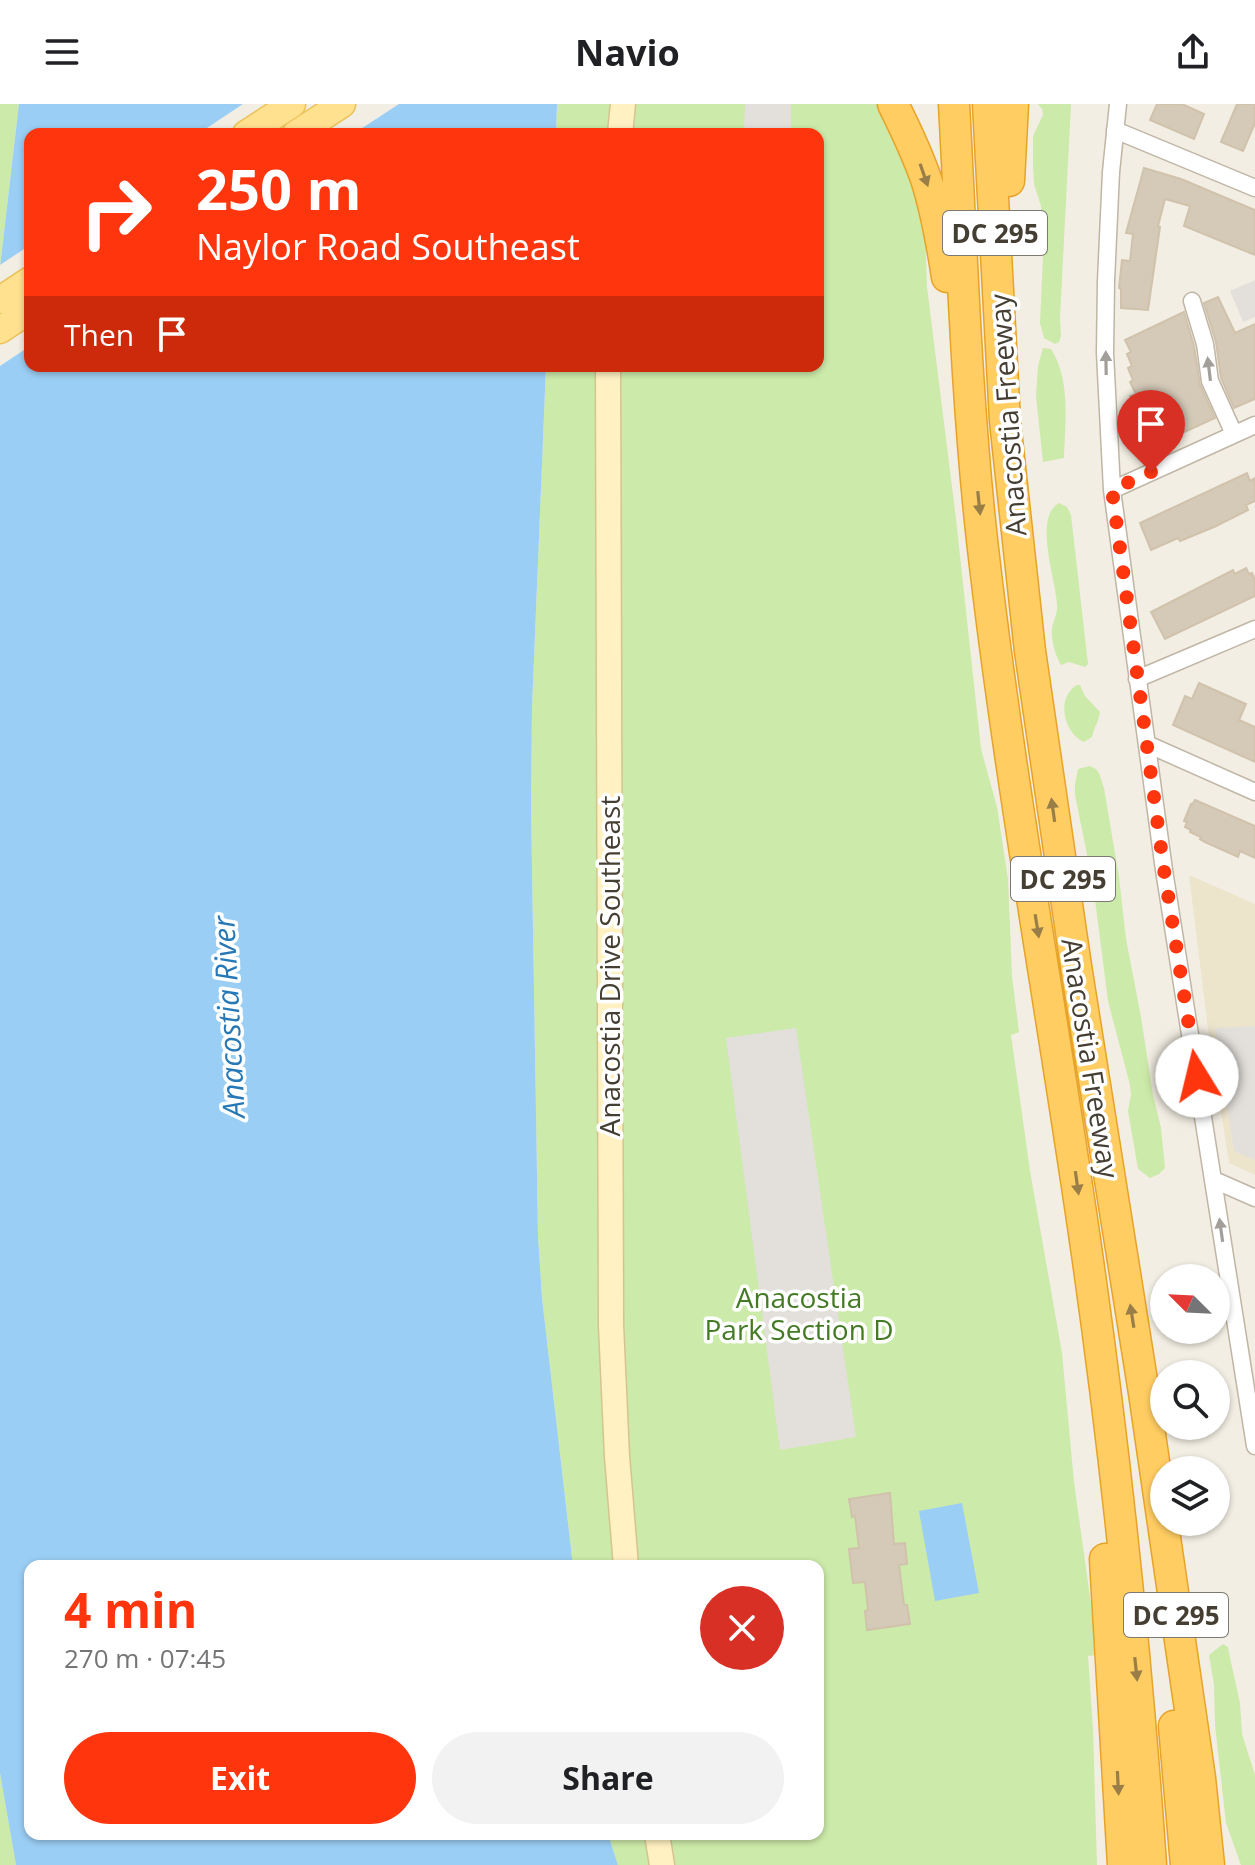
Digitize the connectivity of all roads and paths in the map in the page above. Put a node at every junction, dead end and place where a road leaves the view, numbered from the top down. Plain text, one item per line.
1 (292, 104) edge
2 (342, 104) edge
3 (623, 104) edge
4 (893, 104) edge
5 (954, 104) edge
6 (988, 104) edge
7 (1013, 104) edge
8 (1118, 104) edge
9 (255, 128) edge
10 (305, 128) edge
11 (621, 128) edge
12 (1115, 130) junction
13 (1255, 188) edge
14 (15, 295) edge
15 (1192, 301) dead end
16 (0, 330) edge
17 (1001, 363) junction
18 (608, 372) edge
19 (972, 425) junction
20 (1255, 425) edge
21 (1234, 434) junction
22 (1112, 490) junction
23 (1255, 629) edge
24 (1137, 679) junction
25 (1147, 744) junction
26 (1255, 792) edge
27 (1214, 1180) junction
28 (1255, 1198) edge
29 (1088, 1258) junction
30 (1144, 1393) junction
31 (1255, 1446) edge
32 (626, 1560) edge
33 (658, 1840) edge
34 (662, 1865) edge
35 (1123, 1865) edge
36 (1151, 1865) edge
37 (1186, 1865) edge
38 (1209, 1865) edge

1 - 9 main road
2 - 10 main road
3 - 11 street
4 -> 19 highway
5 - 19 highway, Anacostia Freeway / DC 295
6 - 17 highway, Anacostia Freeway / DC 295
7 - 17 highway
8 - 12 street
12 - 13 street
22 -> 12 street
14 - 16 main road
21 -> 15 street
30 -> 17 highway, Anacostia Freeway / DC 295
18 - 32 street, Anacostia Drive Southeast
19 -> 29 highway, Anacostia Freeway / DC 295
20 - 21 street
21 - 22 street
22 - 24 street
23 - 24 street
24 - 25 street
25 - 26 street
25 - 27 street
27 - 28 street
31 -> 27 street
29 -> 35 highway
29 -> 36 highway, Anacostia Freeway / DC 295
30 - 37 highway
30 - 38 highway, Anacostia Freeway / DC 295
33 - 34 street

